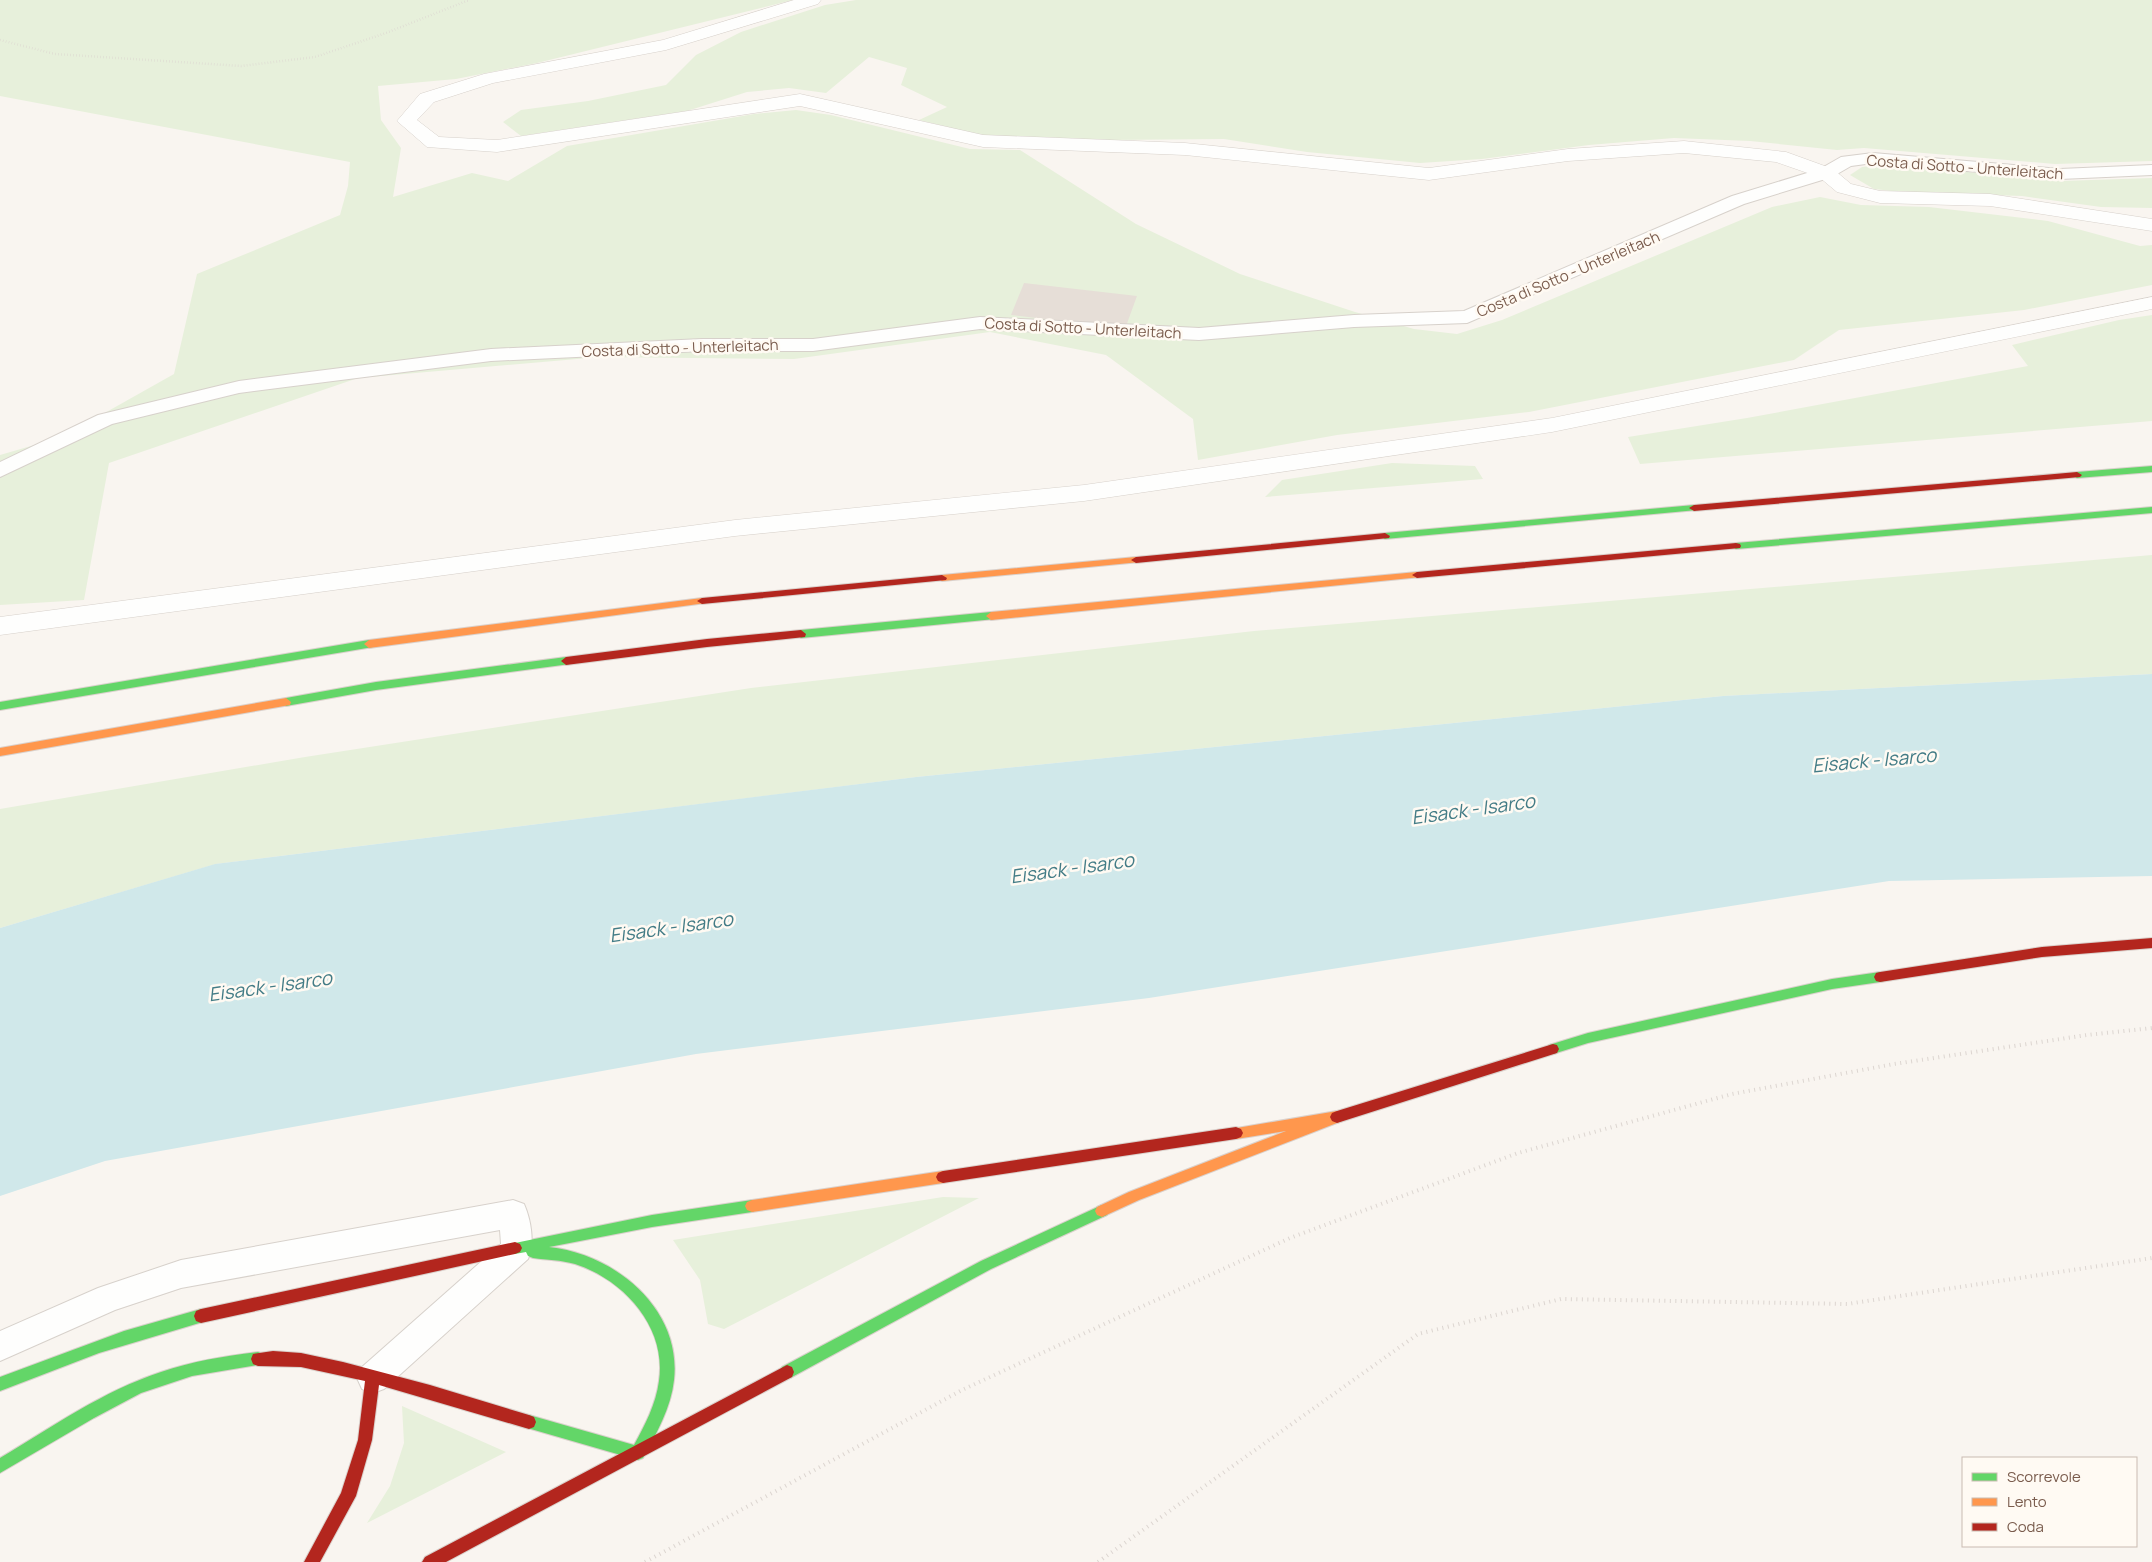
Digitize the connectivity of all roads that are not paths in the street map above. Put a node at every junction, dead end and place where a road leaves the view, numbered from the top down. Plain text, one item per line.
1 (812, 0) edge
2 (2152, 170) edge
3 (1826, 174) junction
4 (2152, 225) edge
5 (2152, 303) edge
6 (2152, 469) edge
7 (0, 470) edge
8 (2152, 510) edge
9 (0, 626) edge
10 (0, 706) edge
11 (1, 752) edge
12 (2152, 943) edge
13 (1334, 1118) junction
14 (517, 1249) junction
15 (0, 1346) edge
16 (373, 1378) junction
17 (0, 1384) edge
18 (638, 1453) junction
19 (0, 1466) edge
20 (312, 1562) edge
21 (430, 1562) edge

1 - 3 street
2 - 3 lane, Costa di Sotto - Unterleitach
3 - 4 street
3 - 7 lane, Costa di Sotto - Unterleitach
5 - 9 street
6 - 10 main road
8 - 11 main road
12 - 13 main road
13 - 14 main road
13 - 18 main road
14 - 15 lane
14 - 16 lane
14 - 17 main road
14 - 18 main road
16 - 18 main road
16 - 19 main road
16 - 20 main road
18 - 21 main road

